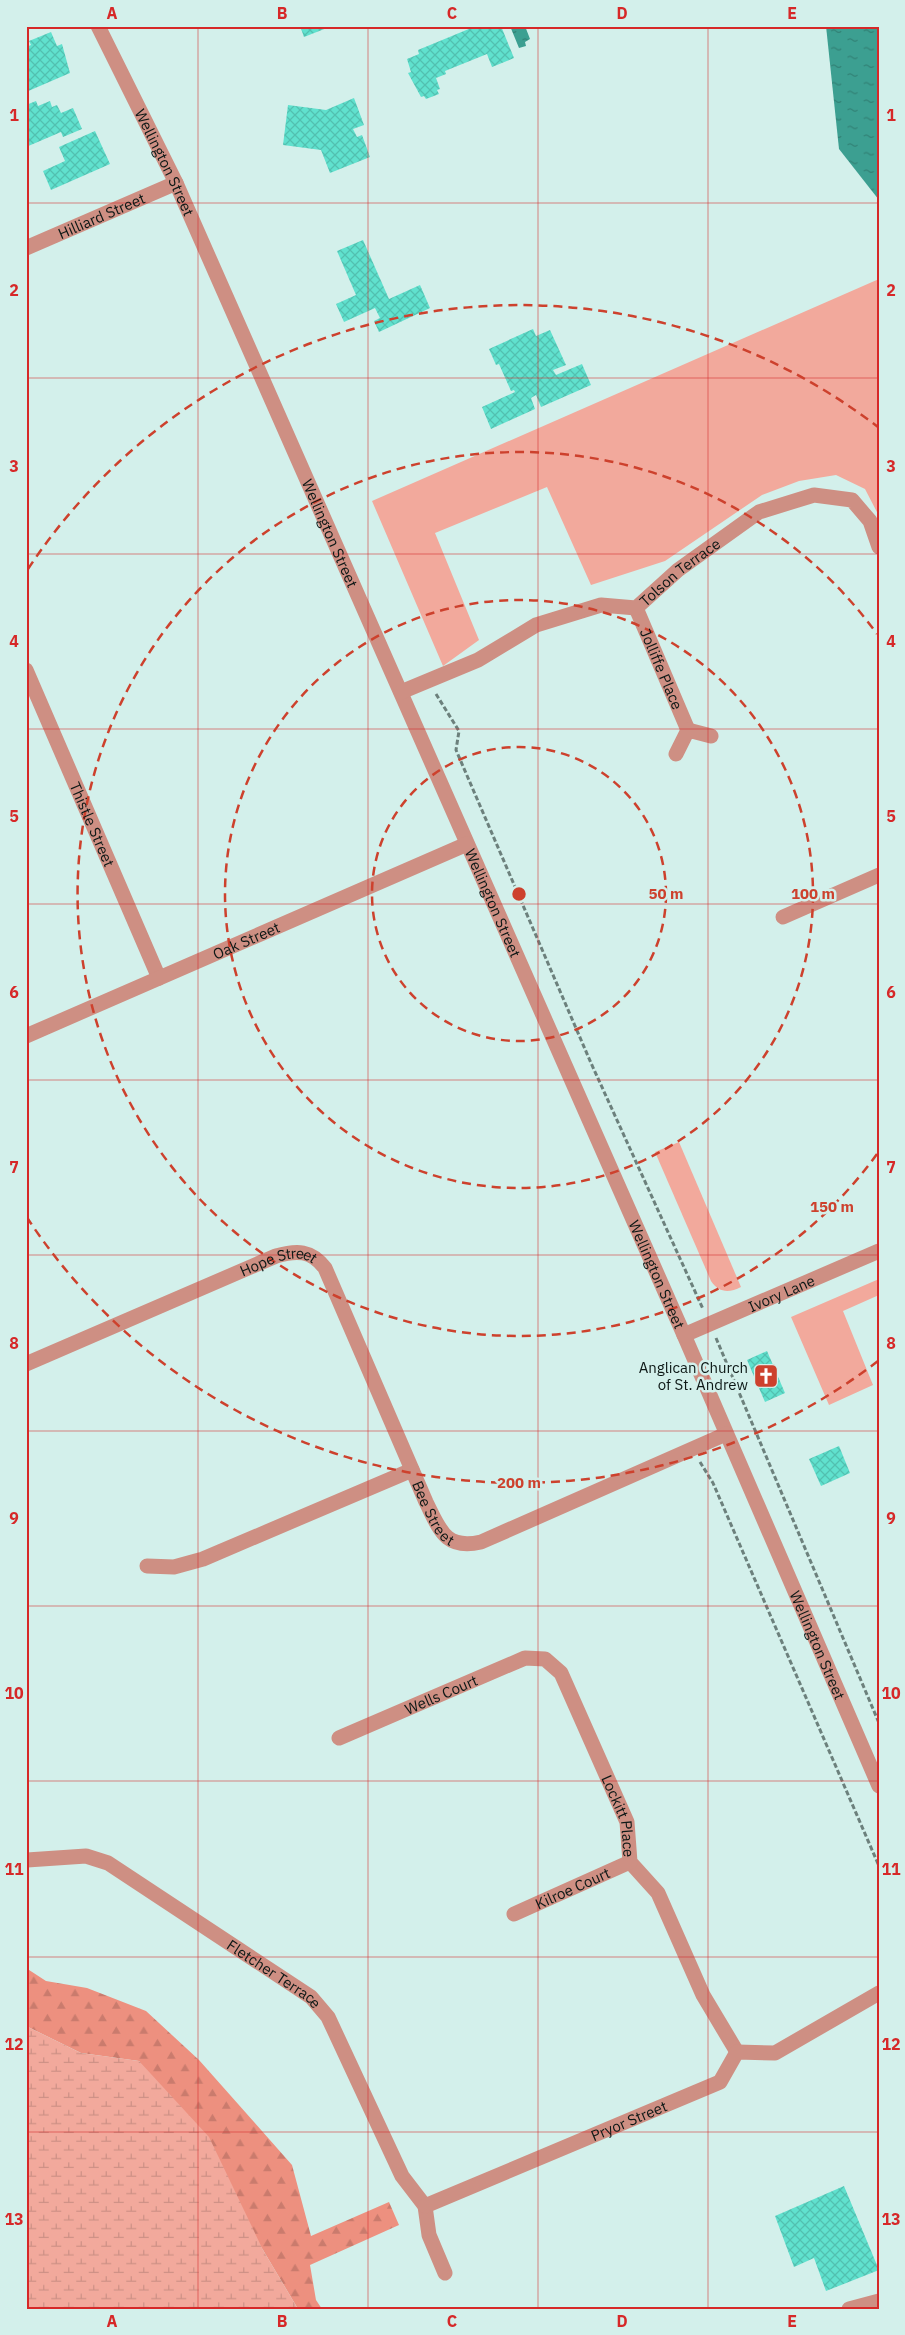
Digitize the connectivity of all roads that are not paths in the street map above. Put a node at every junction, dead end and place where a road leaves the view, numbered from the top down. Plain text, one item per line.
1 (98, 26) edge
2 (176, 183) junction
3 (26, 248) edge
4 (879, 547) edge
5 (636, 608) junction
6 (26, 670) edge
7 (401, 692) junction
8 (688, 730) junction
9 (711, 736) dead end
10 (676, 754) dead end
11 (466, 844) junction
12 (879, 875) edge
13 (783, 917) dead end
14 (159, 978) junction
15 (26, 1036) edge
16 (879, 1251) edge
17 (684, 1335) junction
18 (26, 1364) edge
19 (726, 1434) junction
20 (412, 1470) junction
21 (147, 1566) dead end
22 (545, 1659) joint
23 (339, 1738) dead end
24 (879, 1786) edge
25 (26, 1860) edge
26 (630, 1862) junction
27 (514, 1914) dead end
28 (879, 1993) edge
29 (737, 2052) junction
30 (424, 2206) junction
31 (444, 2273) dead end
32 (879, 2301) edge
33 (849, 2309) edge

1 - 2 street, Wellington Street
2 - 3 street, Hilliard Street
2 - 7 street, Wellington Street
4 - 5 street, Tolson Terrace
5 - 7 street, Tolson Terrace
5 - 8 street, Jolliffe Place
6 - 14 street, Thistle Street
7 - 11 street, Wellington Street
8 - 9 street
8 - 10 street
11 - 14 street, Oak Street
11 - 17 street, Wellington Street
12 - 13 street
14 - 15 street, Oak Street
16 - 17 street, Ivory Lane
17 - 19 street, Wellington Street
18 - 20 street, Hope Street
19 - 20 street, Bee Street
19 - 24 street, Wellington Street
20 - 21 street, Bee Street
22 - 23 street, Wells Court
22 - 26 street, Lockitt Place
25 - 30 street, Fletcher Terrace
26 - 27 street, Kilroe Court
26 - 29 street, Lockitt Place
28 - 29 street
29 - 30 street, Pryor Street
30 - 31 street
32 - 33 street

